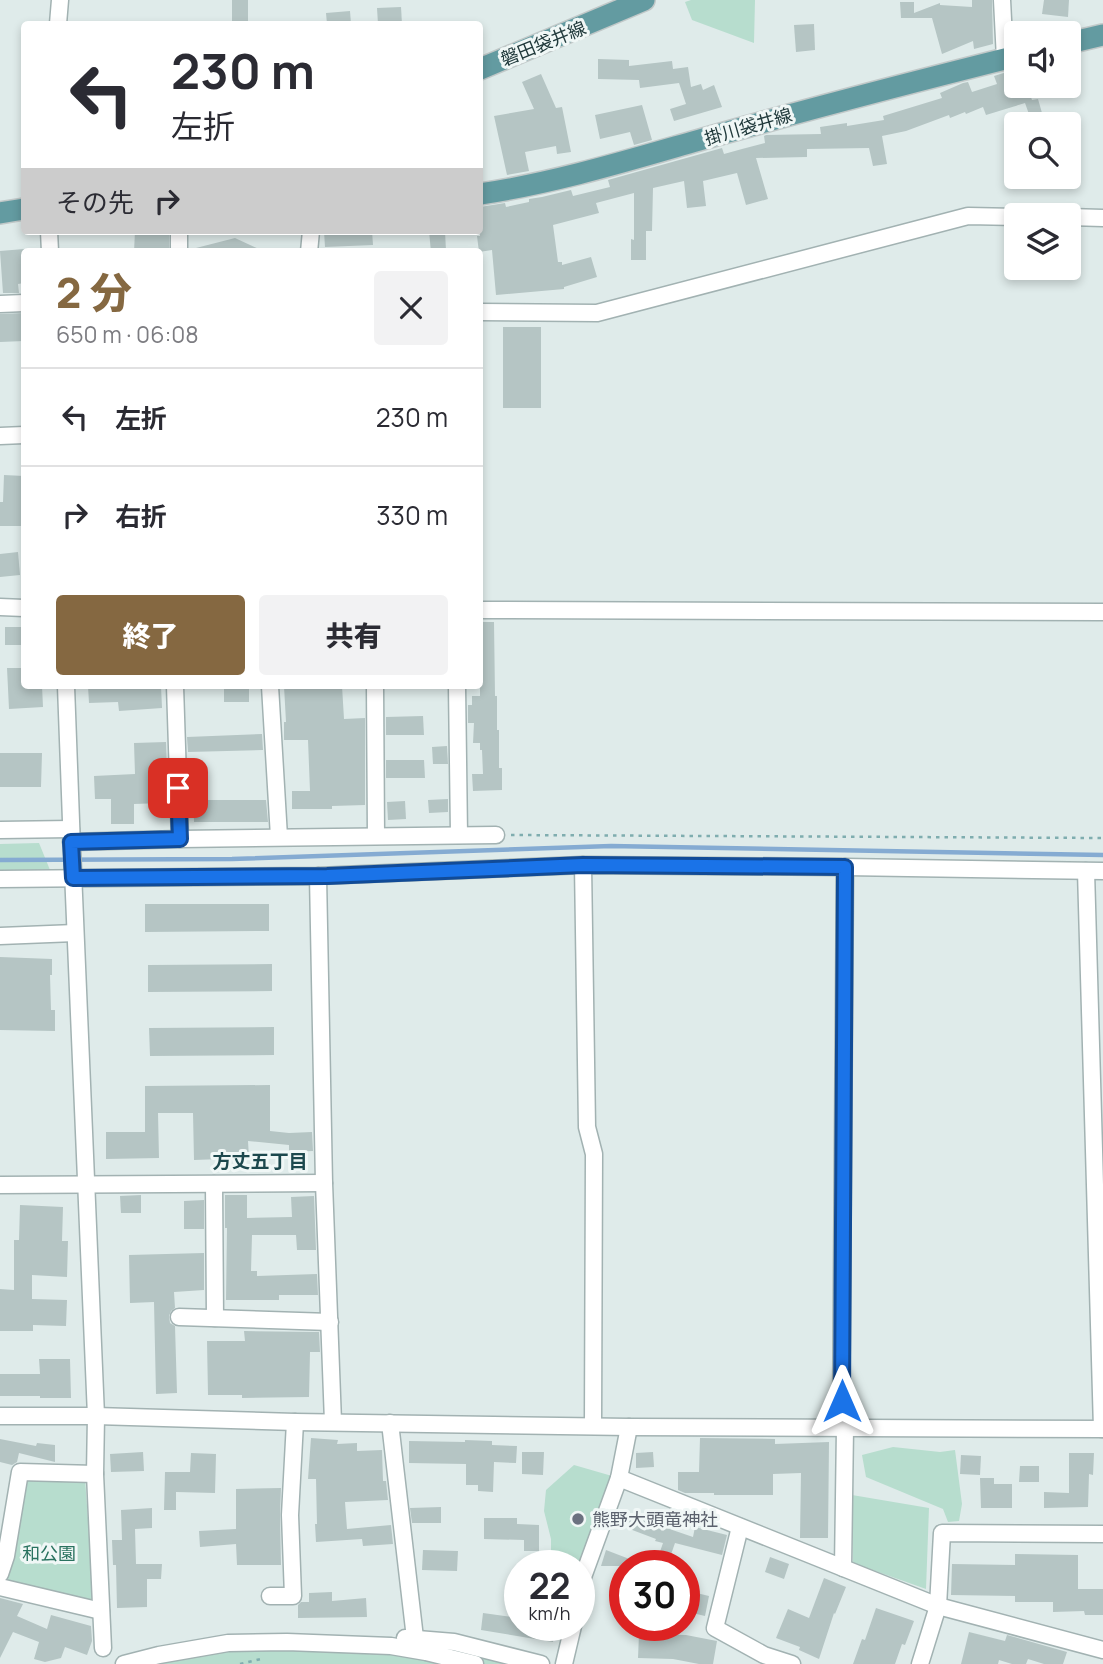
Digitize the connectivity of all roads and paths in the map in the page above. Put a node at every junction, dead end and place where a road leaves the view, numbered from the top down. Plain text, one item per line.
1 (60, 0) edge
2 (644, 0) edge
3 (1002, 0) edge
4 (58, 21) edge
5 (1005, 21) edge
6 (1103, 35) edge
7 (1081, 40) edge
8 (1004, 59) edge
9 (483, 68) edge
10 (483, 194) edge
11 (21, 210) edge
12 (0, 213) edge
13 (1004, 217) edge
14 (1081, 217) edge
15 (1103, 218) edge
16 (21, 303) edge
17 (0, 304) edge
18 (483, 312) edge
19 (21, 435) edge
20 (0, 436) edge
21 (0, 607) edge
22 (21, 608) edge
23 (483, 610) edge
24 (1103, 612) edge
25 (66, 689) edge
26 (175, 689) edge
27 (270, 689) edge
28 (374, 689) edge
29 (457, 689) edge
30 (0, 830) edge
31 (459, 835) junction
32 (496, 835) joint
33 (376, 836) junction
34 (279, 837) junction
35 (1103, 838) edge
36 (180, 839) junction
37 (71, 840) junction
38 (583, 865) junction
39 (845, 867) junction
40 (1086, 871) junction
41 (1103, 871) edge
42 (73, 875) junction
43 (318, 876) junction
44 (0, 879) edge
45 (75, 933) junction
46 (0, 936) edge
47 (324, 1183) junction
48 (214, 1184) junction
49 (0, 1185) edge
50 (86, 1185) junction
51 (179, 1318) dead end
52 (215, 1318) junction
53 (330, 1322) junction
54 (0, 1416) edge
55 (96, 1416) junction
56 (295, 1422) junction
57 (333, 1422) junction
58 (390, 1423) junction
59 (593, 1425) junction
60 (629, 1427) junction
61 (843, 1428) junction
62 (1103, 1429) edge
63 (95, 1474) junction
64 (619, 1478) junction
65 (740, 1527) junction
66 (1103, 1534) edge
67 (593, 1550) edge
68 (843, 1568) junction
69 (0, 1574) edge
70 (0, 1587) edge
71 (270, 1596) dead end
72 (938, 1606) junction
73 (101, 1611) junction
74 (415, 1638) junction
75 (569, 1641) edge
76 (344, 1644) junction
77 (103, 1648) dead end
78 (1103, 1650) edge
79 (124, 1664) edge
80 (475, 1664) edge
81 (541, 1664) edge
82 (564, 1664) edge
83 (792, 1664) edge
84 (919, 1664) edge

1 - 4 street
2 - 9 main road, 磐田袋井線
3 - 5 street
6 - 7 main road
8 - 10 main road, 掛川袋井線
11 - 12 main road
13 - 18 street
14 - 15 street
16 - 17 street
19 - 20 street
21 - 22 street
23 - 24 street
25 - 37 street
26 - 36 street
27 - 34 street
28 - 33 street
29 - 31 street
30 - 37 street
31 - 32 street
31 - 33 street
32 - 35 path
33 - 34 street
34 - 36 street
36 - 37 street
37 - 42 street
38 - 39 street
38 - 43 street
38 - 59 street
39 - 40 street
39 - 61 street
40 - 41 street
40 - 62 street
42 - 43 street
42 - 44 street
42 - 45 street
43 - 47 street
45 - 46 street
45 - 50 street
47 - 48 street
47 - 53 street
48 - 50 street
48 - 52 street
49 - 50 street
50 - 55 street
51 - 52 street
52 - 53 street
53 - 57 street
54 - 55 street
55 - 56 street
55 - 63 street
56 - 57 street
56 - 71 street
57 - 58 street
58 - 59 street
58 - 74 street
59 - 60 street
60 - 61 street
60 - 64 street
61 - 62 street
61 - 68 street
63 - 69 street
63 - 73 street
64 - 65 street
64 - 67 street
65 - 68 street
65 - 83 street
66 - 72 street
68 - 72 street
70 - 73 street
72 - 78 street
72 - 84 street
73 - 77 street
74 - 76 street
74 - 81 street
75 - 82 street
76 - 79 street
76 - 80 street

